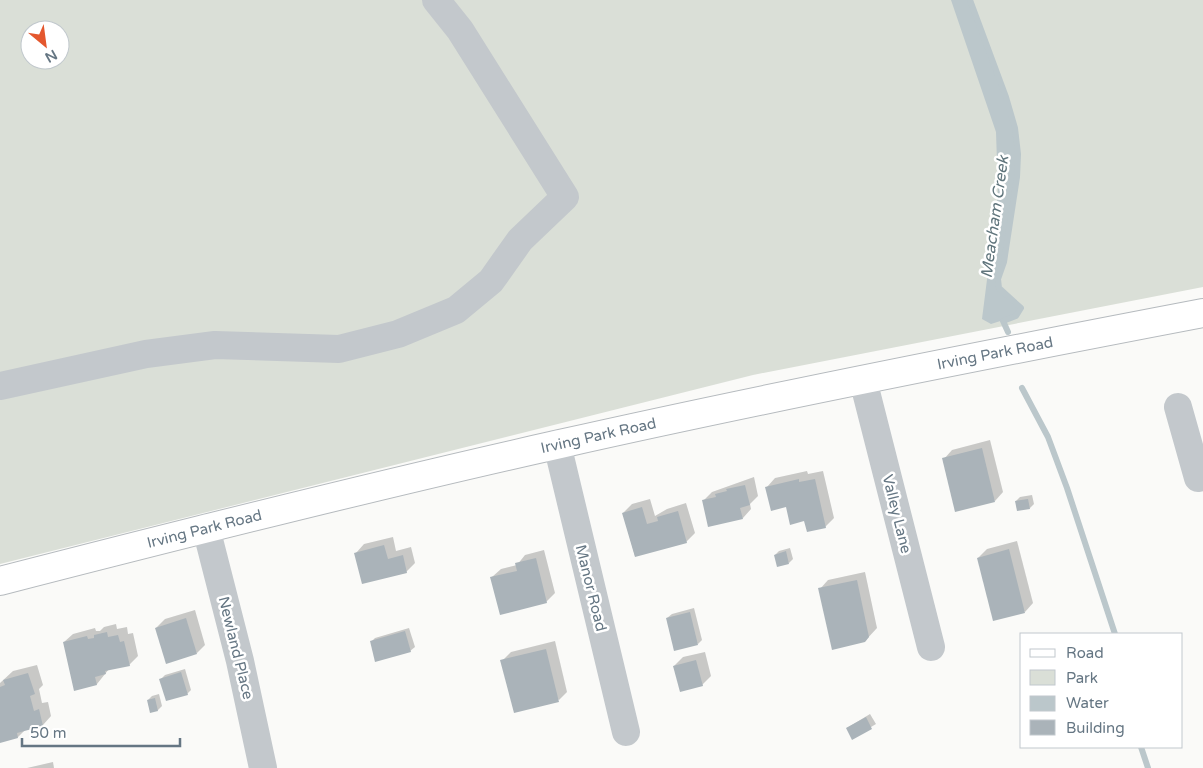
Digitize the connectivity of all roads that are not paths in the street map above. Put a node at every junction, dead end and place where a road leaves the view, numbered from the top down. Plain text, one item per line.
1 (436, 0) edge
2 (1203, 313) edge
3 (863, 380) junction
4 (0, 386) edge
5 (1178, 408) dead end
6 (557, 444) junction
7 (1203, 477) edge
8 (206, 528) junction
9 (0, 580) edge
10 (931, 647) dead end
11 (626, 732) dead end
12 (263, 768) edge

1 - 4 street
2 - 3 main road, Irving Park Road
3 - 6 main road, Irving Park Road
3 - 10 street, Valley Lane
5 - 7 street
6 - 8 main road, Irving Park Road
6 - 11 street, Manor Road
8 - 9 main road, Irving Park Road
8 - 12 street, Newland Place

